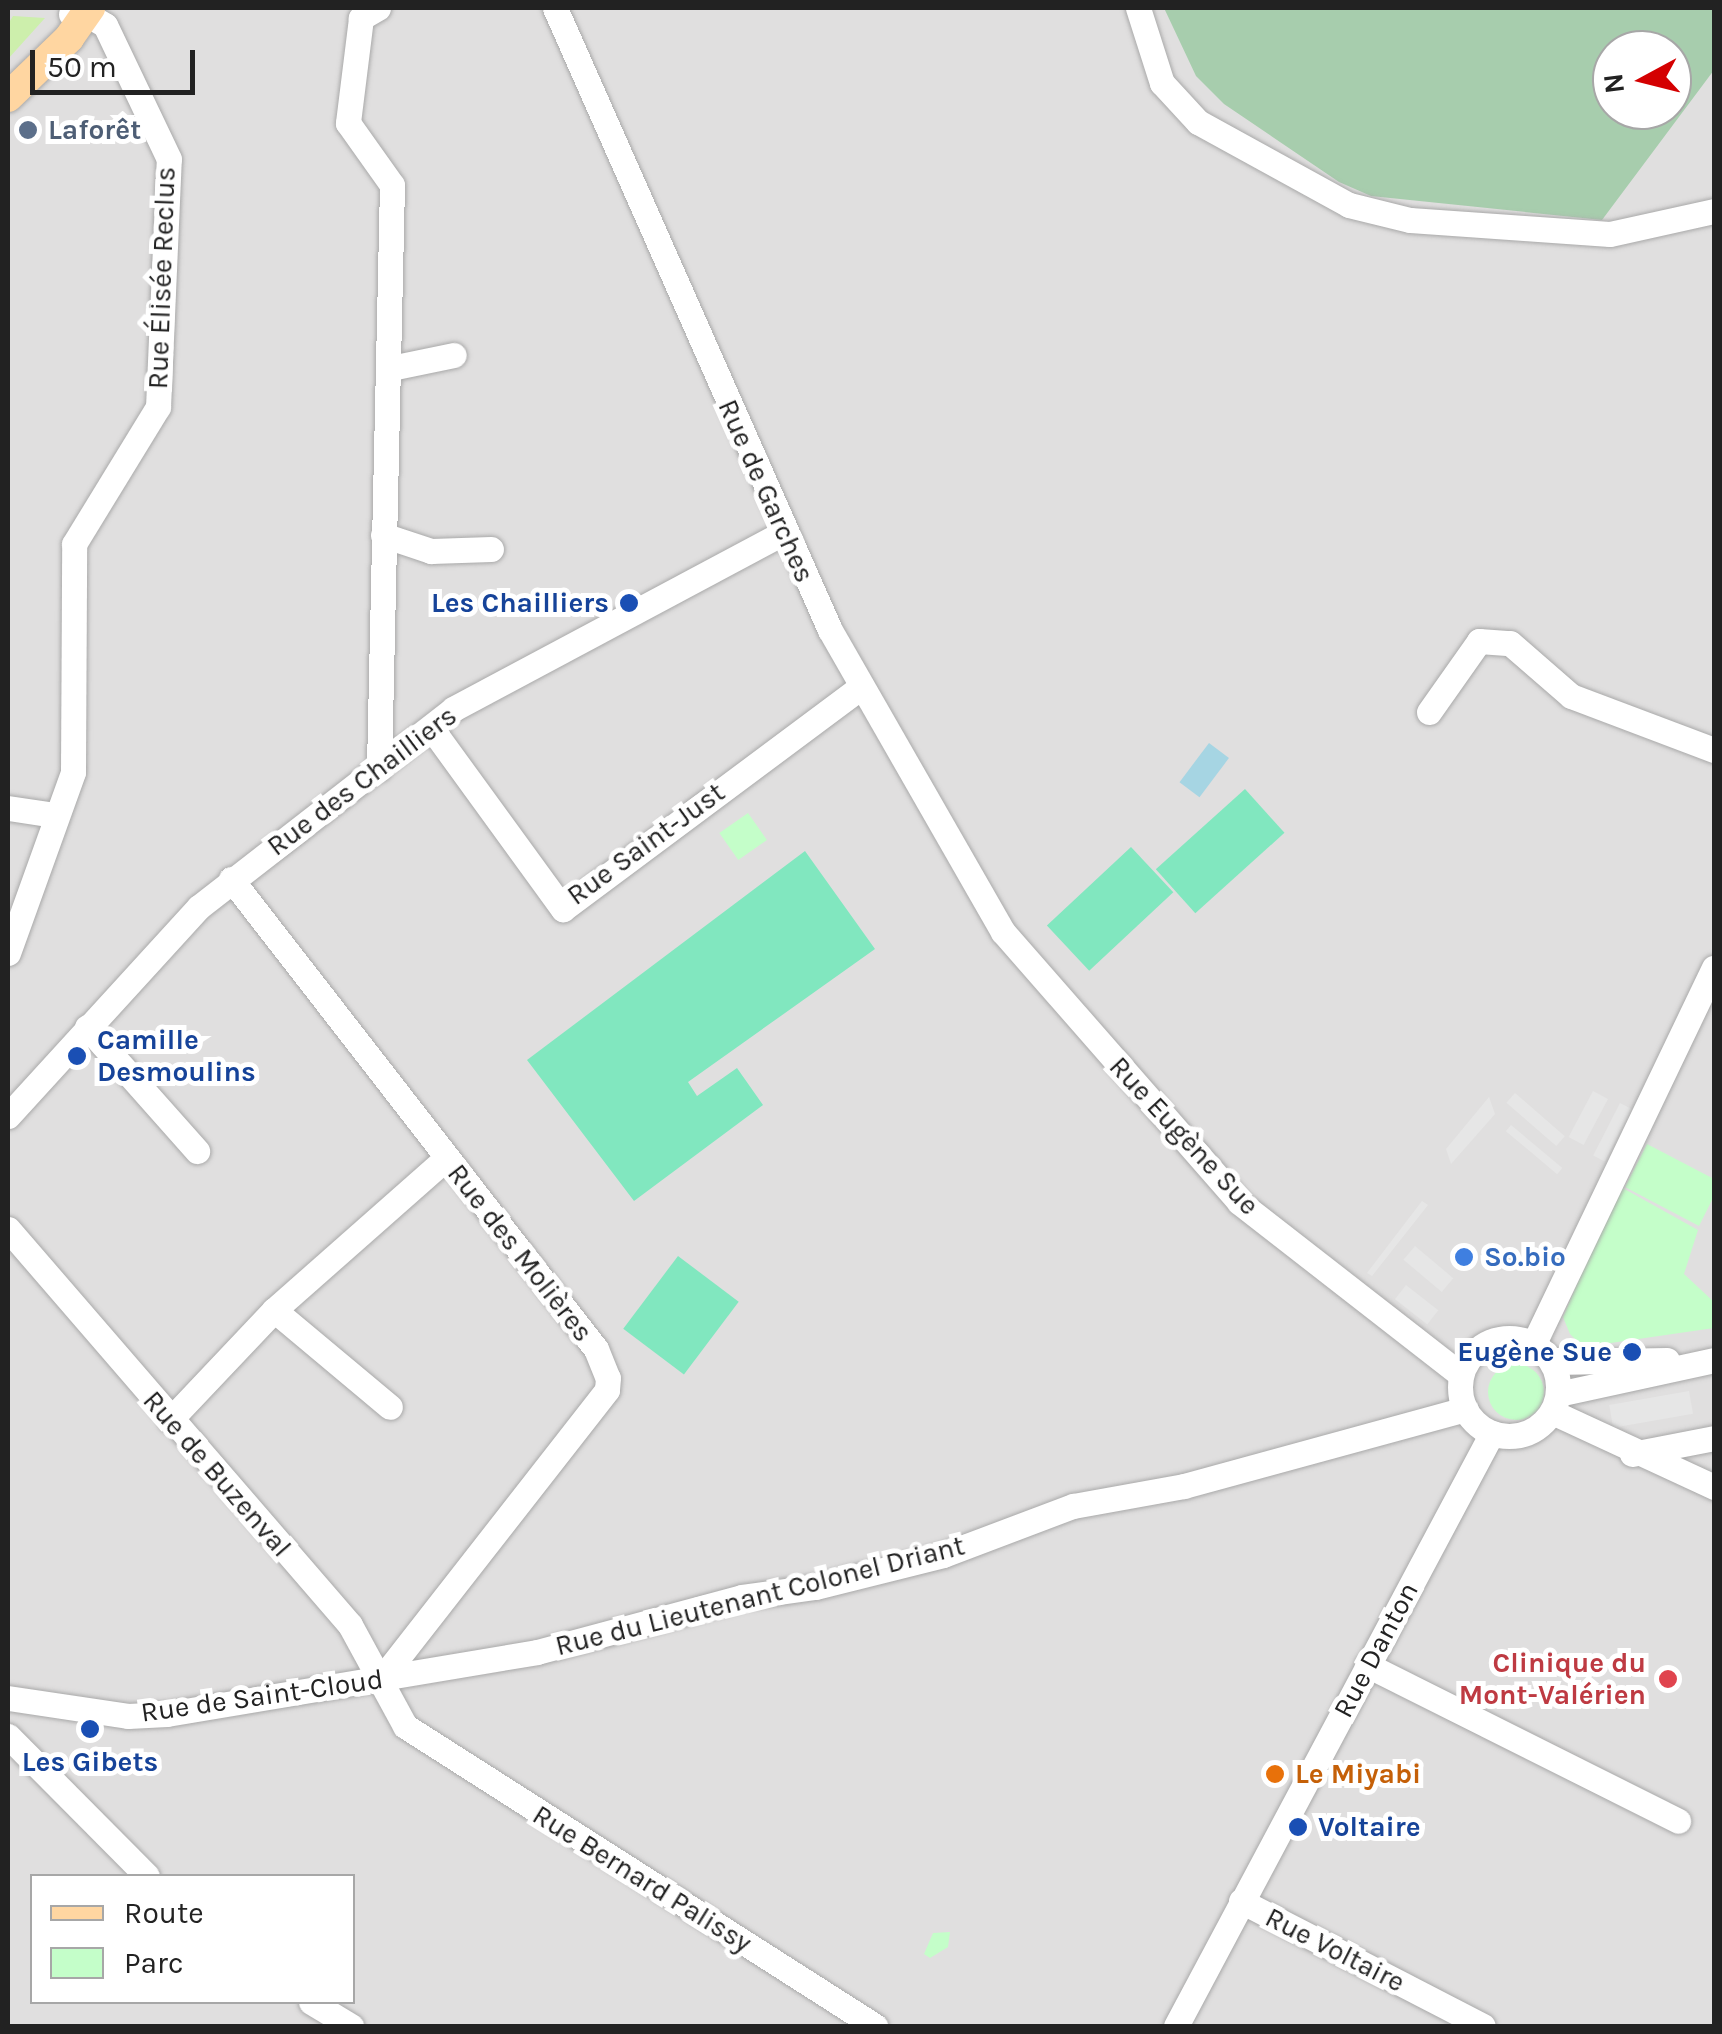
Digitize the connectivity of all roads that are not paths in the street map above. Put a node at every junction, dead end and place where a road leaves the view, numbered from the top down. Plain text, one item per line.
1 (378, 8) edge
2 (555, 8) edge
3 (1138, 8) edge
4 (80, 11) edge
5 (8, 97) edge
6 (1714, 211) edge
7 (454, 355) dead end
8 (392, 368) junction
9 (784, 532) junction
10 (383, 535) junction
11 (491, 549) dead end
12 (860, 688) junction
13 (1429, 712) dead end
14 (432, 729) junction
15 (1714, 750) edge
16 (379, 770) junction
17 (8, 808) edge
18 (55, 815) junction
19 (232, 880) junction
20 (10, 938) edge
21 (1019, 952) joint
22 (1714, 968) edge
23 (87, 1027) junction
24 (8, 1116) edge
25 (197, 1151) dead end
26 (445, 1159) junction
27 (8, 1229) edge
28 (274, 1310) junction
29 (1543, 1353) junction
30 (1711, 1361) edge
31 (1461, 1375) junction
32 (1555, 1403) junction
33 (390, 1407) dead end
34 (1466, 1410) junction
35 (170, 1420) junction
36 (1709, 1432) edge
37 (1492, 1433) junction
38 (1632, 1454) junction
39 (1714, 1487) edge
40 (458, 1665) joint
41 (1367, 1665) junction
42 (381, 1679) junction
43 (16, 1699) edge
44 (409, 1729) joint
45 (12, 1740) edge
46 (1678, 1821) dead end
47 (144, 1874) edge
48 (1241, 1902) junction
49 (314, 2004) edge
50 (351, 2026) edge
51 (876, 2026) edge
52 (1176, 2026) edge
53 (1483, 2026) edge

1 - 8 street
2 - 9 street, Rue de Garches
3 - 6 street
4 - 5 main road
4 - 18 street, Rue Élisée Reclus
7 - 8 street
8 - 10 street
9 - 12 street, Rue de Garches
9 - 14 street, Rue des Chailliers
10 - 11 street
10 - 16 street
12 - 14 street, Rue Saint-Just
12 - 21 street, Rue de Garches
13 - 15 street
14 - 16 street, Rue des Chailliers
16 - 19 street, Rue des Chailliers
17 - 18 street
18 - 20 street, Rue Élisée Reclus
19 - 23 street, Rue des Chailliers
19 - 26 street, Rue des Molières
21 - 31 street, Rue Eugène Sue
22 - 29 street
23 - 24 street, Rue des Chailliers
23 - 25 street
26 - 28 street
26 - 42 street, Rue des Molières
27 - 35 street, Rue de Buzenval
28 - 33 street
28 - 35 street
29 - 30 street
29 - 31 street
29 - 32 street
30 - 32 street
31 - 34 street
32 - 37 street
32 - 38 street
34 - 37 street
34 - 40 street, Rue du Lieutenant Colonel Driant
35 - 42 street, Rue de Buzenval
36 - 38 street
37 - 41 street, Rue Danton
38 - 39 street
40 - 42 street, Rue de Saint-Cloud
41 - 46 street
41 - 48 street, Rue Danton
42 - 43 street, Rue de Saint-Cloud
42 - 44 street, Rue de Buzenval
43 - 45 street
44 - 51 street, Rue Bernard Palissy
45 - 47 street
48 - 52 street, Rue Danton
48 - 53 street, Rue Voltaire
49 - 50 street

